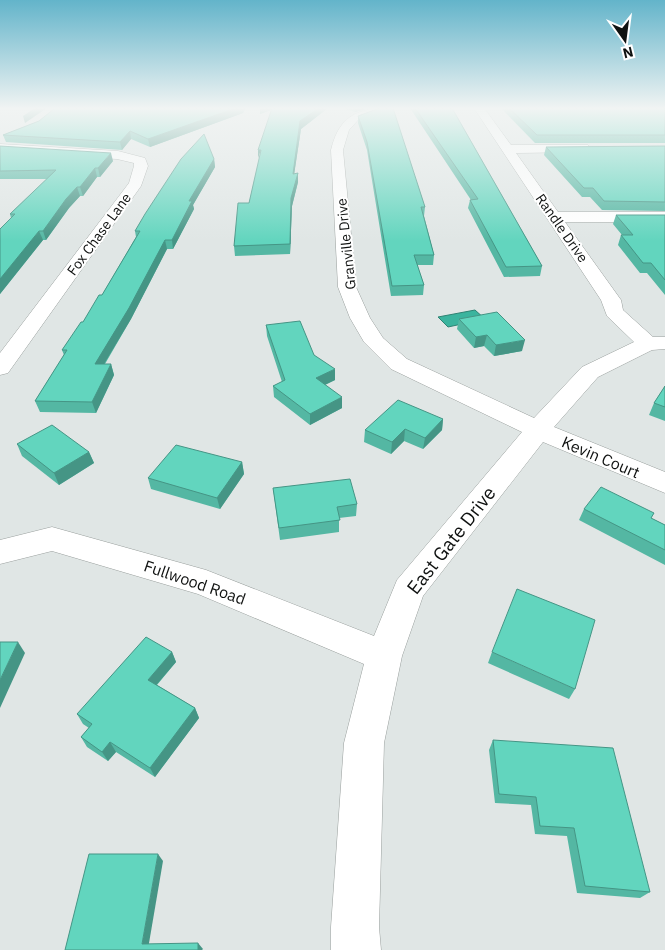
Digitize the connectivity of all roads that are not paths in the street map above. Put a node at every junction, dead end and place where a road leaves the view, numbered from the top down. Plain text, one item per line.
1 (73, 152) edge
2 (337, 152) edge
3 (509, 152) edge
4 (554, 217) junction
5 (665, 217) edge
6 (656, 344) edge
7 (0, 368) edge
8 (538, 430) junction
9 (665, 483) edge
10 (0, 552) edge
11 (384, 656) junction
12 (356, 950) edge

1 - 7 street, Fox Chase Lane
2 - 8 street, Granville Drive
3 - 4 street, Randle Drive
4 - 5 street
4 - 6 street, Randle Drive
6 - 8 street, East Gate Drive
8 - 9 street, Kevin Court
8 - 11 street, East Gate Drive
10 - 11 street, Fullwood Road
11 - 12 street, East Gate Drive

